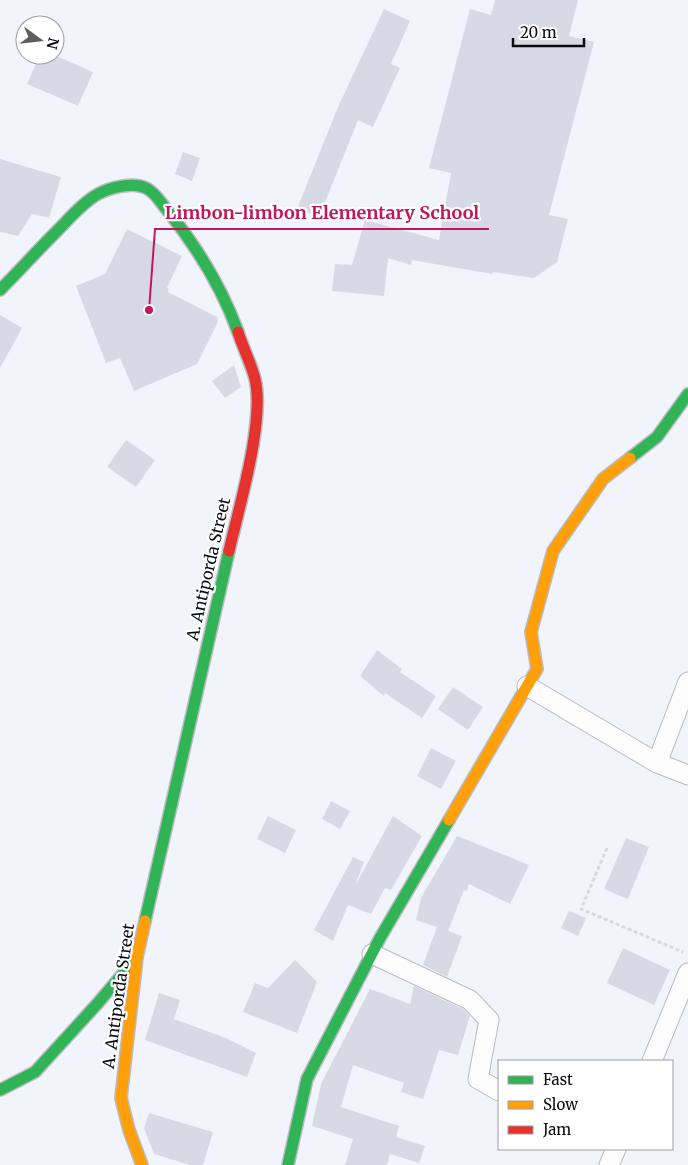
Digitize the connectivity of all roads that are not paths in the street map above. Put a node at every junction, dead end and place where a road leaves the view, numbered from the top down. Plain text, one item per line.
1 (0, 290) edge
2 (688, 394) edge
3 (688, 682) edge
4 (527, 686) junction
5 (657, 763) junction
6 (688, 775) edge
7 (372, 954) junction
8 (138, 957) junction
9 (688, 973) edge
10 (652, 1060) edge
11 (0, 1090) edge
12 (498, 1090) edge
13 (616, 1150) edge
14 (142, 1165) edge
15 (288, 1165) edge
16 (609, 1165) edge

1 - 8 street, A. Antiporda Street
2 - 4 street
3 - 5 street
4 - 5 street
4 - 7 street
5 - 6 street
7 - 12 street
7 - 15 street
8 - 11 street
8 - 14 street, A. Antiporda Street
9 - 10 street
13 - 16 street

